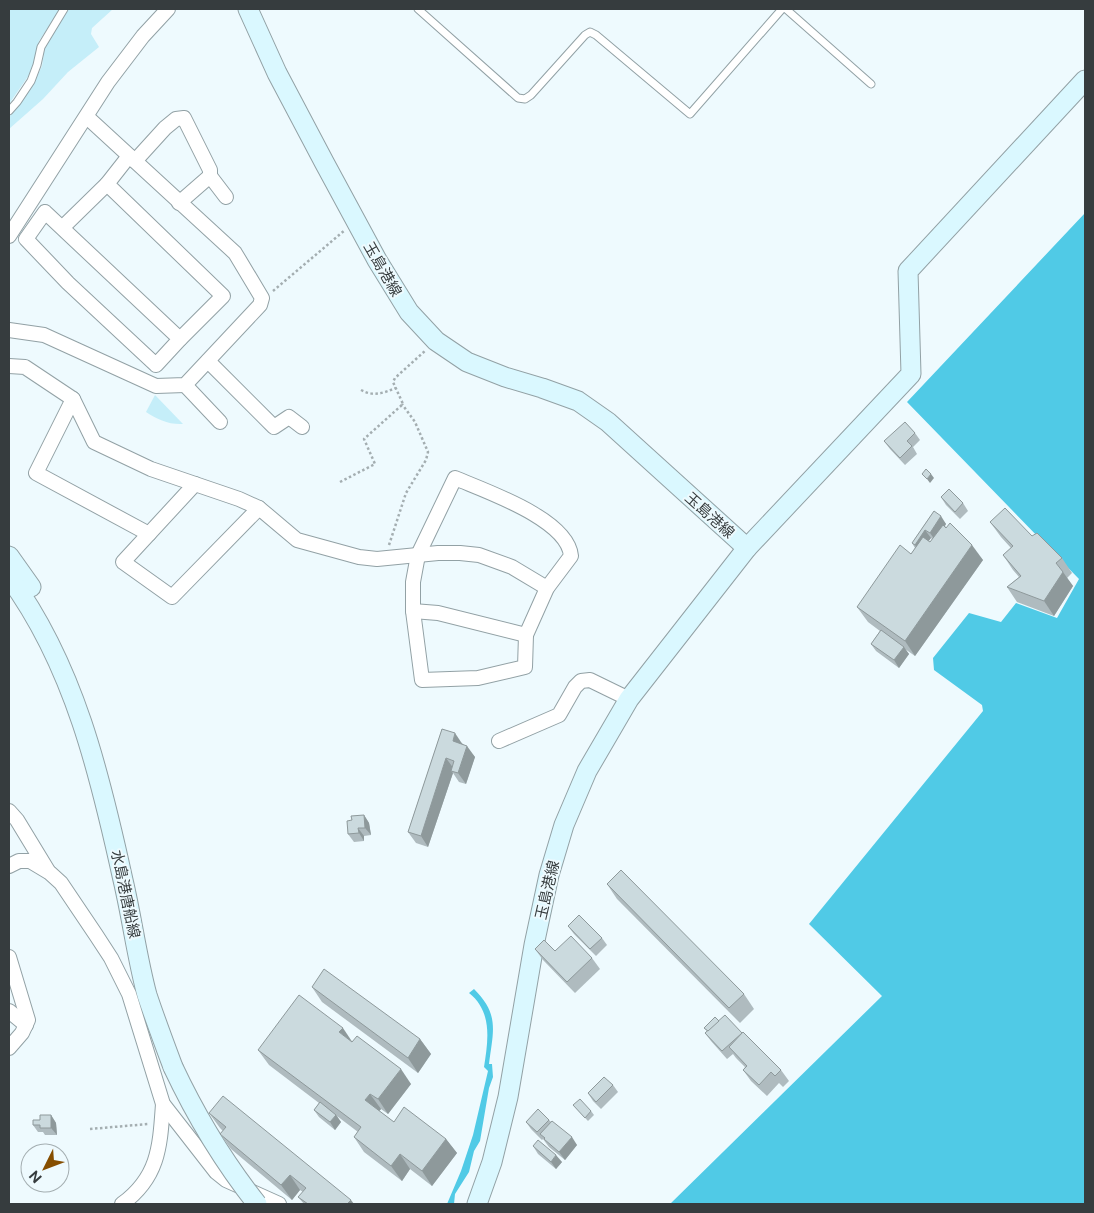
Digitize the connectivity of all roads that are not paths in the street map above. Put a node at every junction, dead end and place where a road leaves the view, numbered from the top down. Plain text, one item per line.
1 (64, 9) edge
2 (168, 9) edge
3 (248, 9) edge
4 (418, 9) edge
5 (782, 9) edge
6 (786, 9) edge
7 (1085, 80) edge
8 (870, 84) dead end
9 (9, 111) edge
10 (87, 117) junction
11 (132, 159) junction
12 (210, 176) junction
13 (107, 184) junction
14 (226, 197) dead end
15 (179, 202) junction
16 (63, 227) junction
17 (9, 236) edge
18 (9, 330) edge
19 (180, 339) junction
20 (208, 361) junction
21 (9, 366) edge
22 (185, 385) junction
23 (73, 399) junction
24 (220, 422) dead end
25 (302, 427) dead end
26 (195, 484) junction
27 (259, 508) junction
28 (149, 534) junction
29 (747, 548) junction
30 (418, 555) junction
31 (9, 556) edge
32 (9, 577) edge
33 (547, 588) junction
34 (9, 597) edge
35 (413, 611) junction
36 (526, 635) junction
37 (629, 699) junction
38 (82, 724) junction
39 (499, 741) dead end
40 (9, 811) edge
41 (9, 866) edge
42 (50, 873) junction
43 (9, 957) edge
44 (9, 1011) edge
45 (26, 1025) junction
46 (9, 1048) edge
47 (164, 1104) junction
48 (122, 1204) edge
49 (257, 1204) edge
50 (279, 1204) edge
51 (477, 1204) edge

1 - 9 lane
2 - 10 street
3 - 29 main road, 玉島港線
4 - 5 lane
6 - 8 lane
7 - 29 main road
10 - 11 street
10 - 17 street
11 - 12 street
11 - 13 street
11 - 15 street
12 - 14 street
12 - 15 street
13 - 16 street
13 - 19 street
15 - 20 street
16 - 19 street
16 - 19 street
18 - 22 street
20 - 22 street
20 - 25 street
21 - 23 street
22 - 24 street
23 - 26 street
23 - 28 street
26 - 27 street
26 - 28 street
27 - 28 street
27 - 30 street
29 - 37 main road, 玉島港線
30 - 33 street
30 - 33 street
30 - 35 street
31 - 38 main road
32 - 38 main road, 水島港唐船線
33 - 36 street
34 - 38 main road
35 - 36 street
35 - 36 street
37 - 39 street
37 - 51 main road, 玉島港線
38 - 49 main road, 水島港唐船線, bridge
40 - 42 street
41 - 42 street
42 - 47 street
43 - 45 street
44 - 45 street
45 - 46 street
47 - 48 street
47 - 50 street

